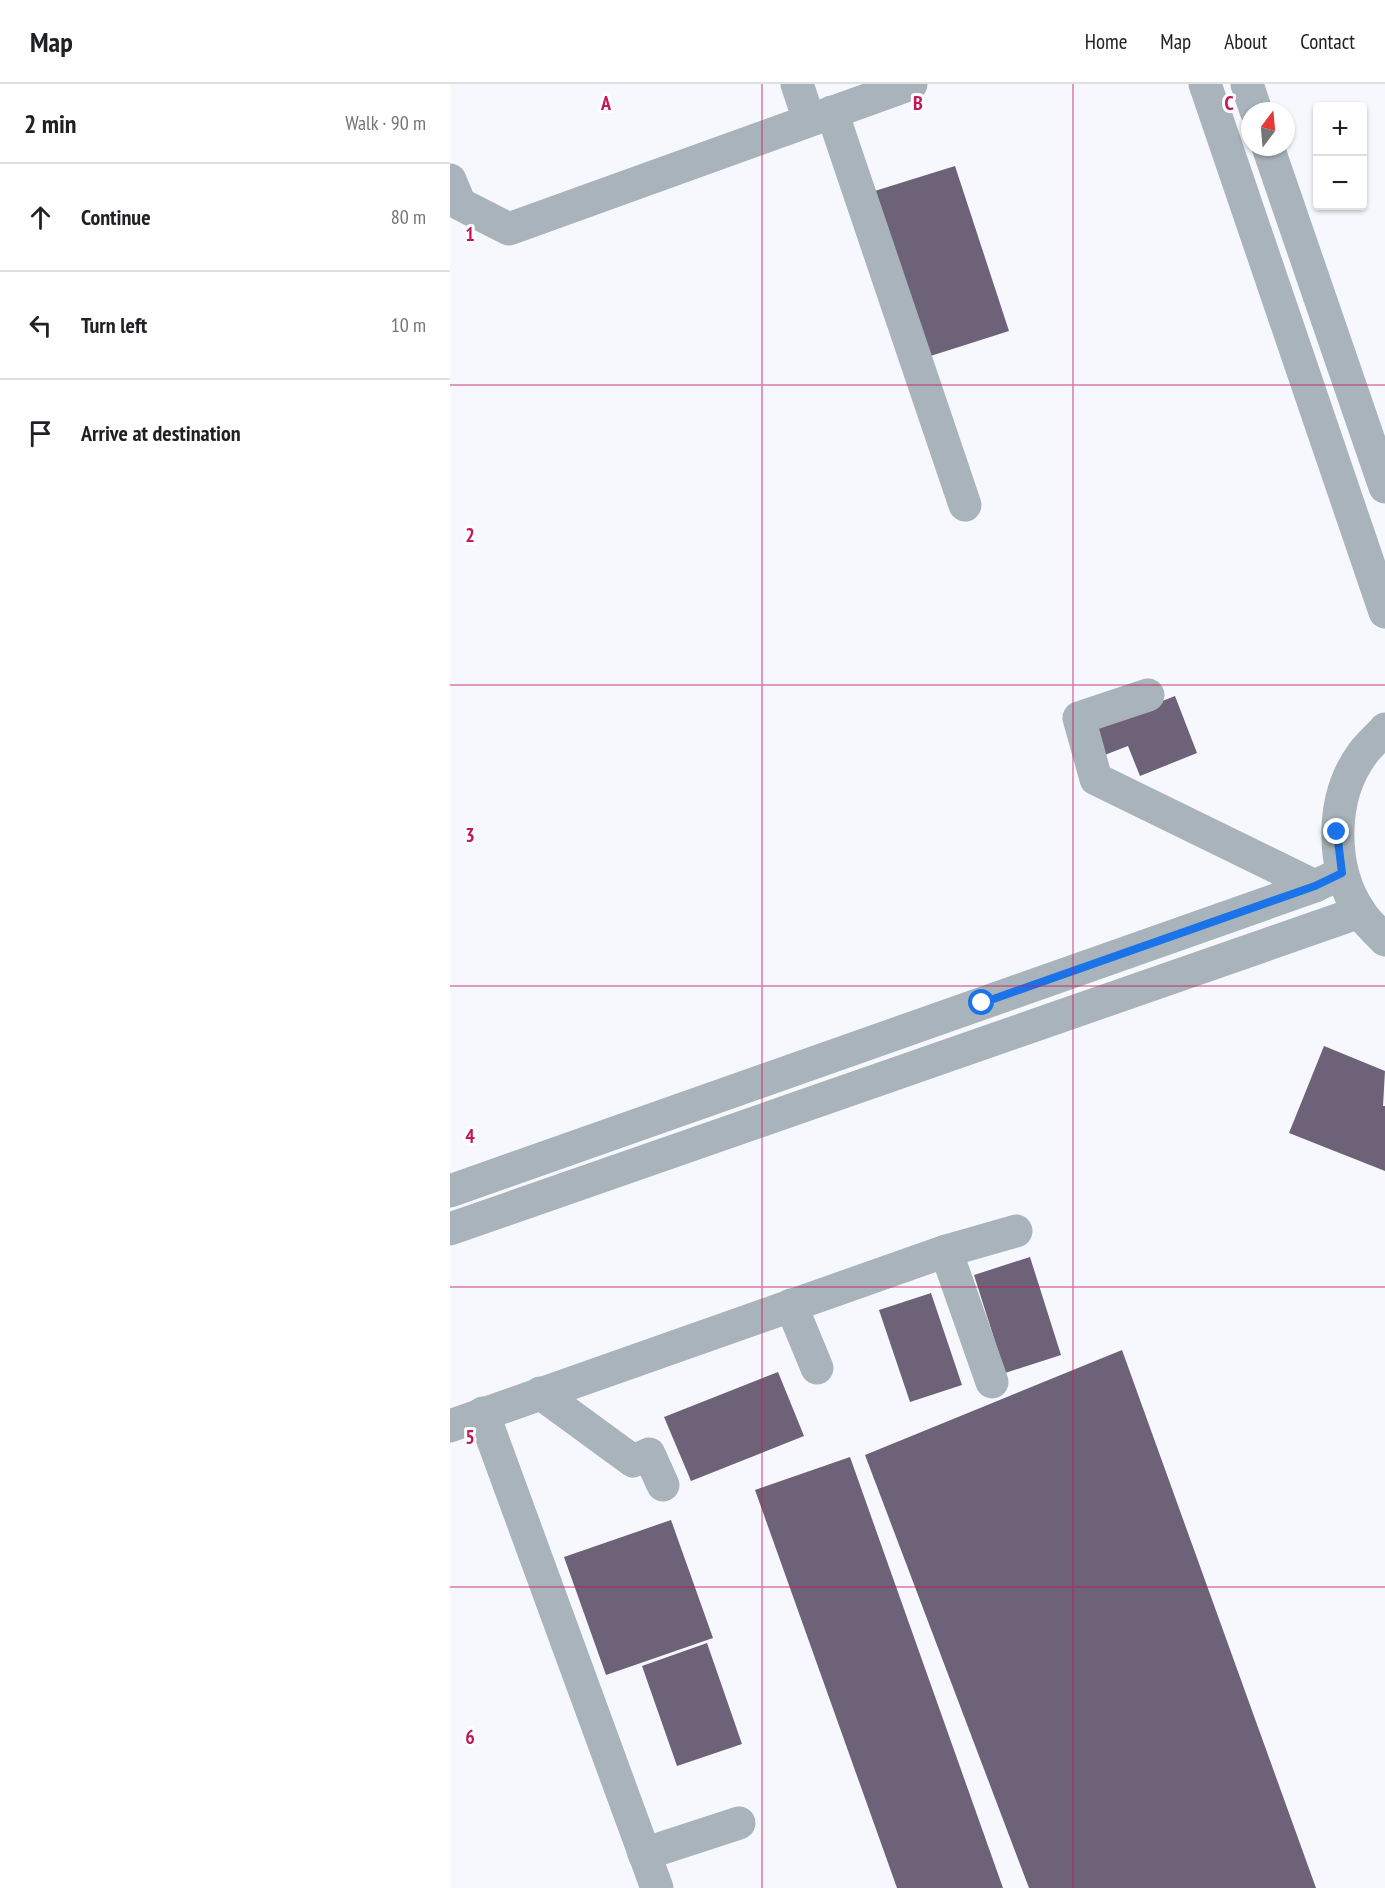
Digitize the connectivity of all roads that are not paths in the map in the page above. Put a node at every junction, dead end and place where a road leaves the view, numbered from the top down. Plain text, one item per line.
1 (797, 84) edge
2 (911, 84) edge
3 (1204, 84) edge
4 (1247, 84) edge
5 (1253, 102) edge
6 (821, 116) junction
7 (1271, 156) edge
8 (450, 180) edge
9 (1385, 487) edge
10 (965, 505) dead end
11 (1385, 612) edge
12 (1148, 696) dead end
13 (1385, 729) edge
14 (1328, 880) junction
15 (1360, 912) junction
16 (1385, 940) edge
17 (450, 1191) edge
18 (450, 1229) edge
19 (1016, 1231) dead end
20 (946, 1251) junction
21 (791, 1305) junction
22 (817, 1368) dead end
23 (992, 1382) dead end
24 (540, 1393) junction
25 (483, 1413) junction
26 (450, 1426) edge
27 (663, 1485) dead end
28 (739, 1823) dead end
29 (644, 1854) junction
30 (657, 1888) edge

1 - 6 lane
2 - 6 lane
3 - 11 lane
4 - 5 lane
6 - 8 lane
6 - 10 lane
7 - 9 lane
12 - 14 lane
13 - 14 lane
14 - 15 lane
14 - 17 lane
15 - 16 lane
15 - 18 lane
19 - 20 lane
20 - 21 lane
20 - 23 lane
21 - 22 lane
21 - 24 lane
24 - 25 lane
24 - 27 lane
25 - 26 lane
25 - 29 lane
28 - 29 lane
29 - 30 lane

